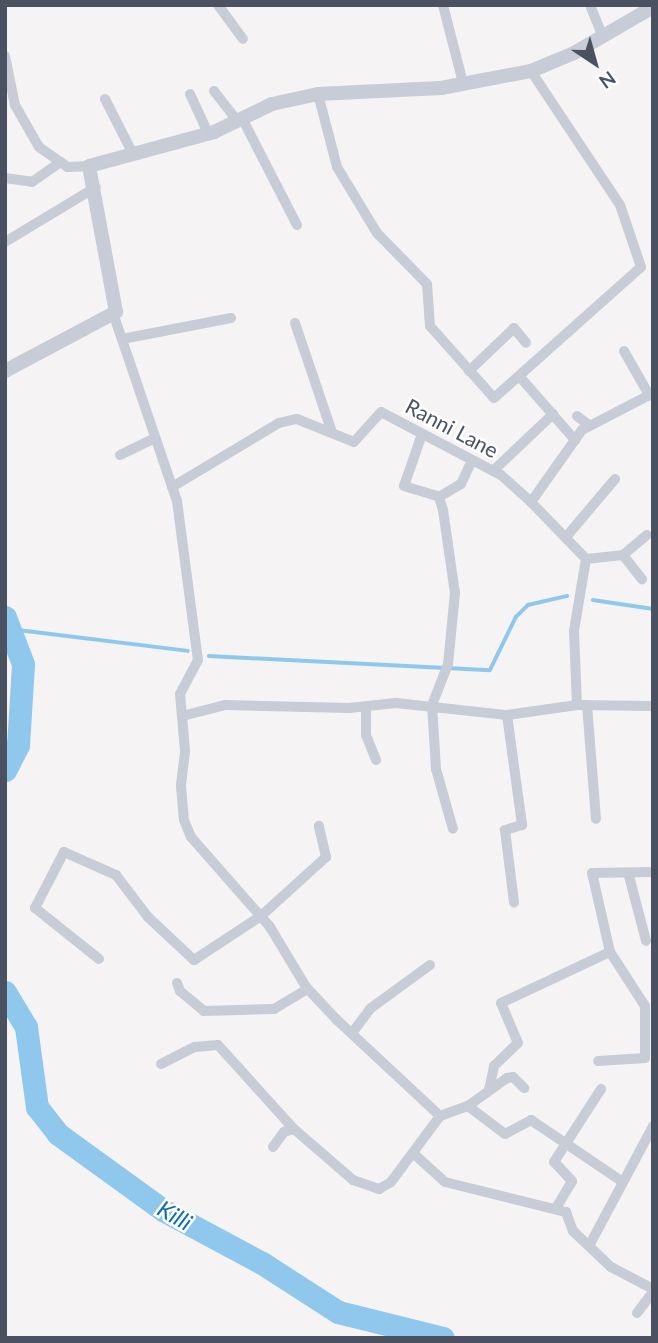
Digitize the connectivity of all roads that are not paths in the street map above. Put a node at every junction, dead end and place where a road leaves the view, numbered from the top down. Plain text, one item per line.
1 (218, 5) edge
2 (443, 5) edge
3 (590, 5) edge
4 (653, 7) edge
5 (603, 37) junction
6 (243, 38) dead end
7 (5, 56) edge
8 (7, 70) edge
9 (531, 71) junction
10 (463, 83) junction
11 (214, 90) dead end
12 (190, 94) dead end
13 (318, 94) junction
14 (106, 99) dead end
15 (241, 121) junction
16 (208, 133) junction
17 (132, 152) junction
18 (61, 162) junction
19 (89, 166) junction
20 (5, 177) edge
21 (96, 187) junction
22 (297, 225) dead end
23 (5, 242) edge
24 (114, 316) junction
25 (231, 318) dead end
26 (295, 323) dead end
27 (122, 339) junction
28 (526, 343) dead end
29 (624, 351) dead end
30 (5, 371) edge
31 (469, 371) junction
32 (520, 377) junction
33 (651, 394) edge
34 (552, 414) junction
35 (577, 416) dead end
36 (589, 425) junction
37 (332, 432) junction
38 (422, 434) junction
39 (155, 439) junction
40 (575, 440) junction
41 (120, 455) dead end
42 (472, 460) junction
43 (493, 471) junction
44 (615, 479) dead end
45 (172, 486) junction
46 (439, 497) junction
47 (531, 502) junction
48 (647, 535) dead end
49 (566, 537) junction
50 (623, 555) junction
51 (586, 559) junction
52 (642, 579) dead end
53 (432, 705) junction
54 (582, 705) junction
55 (653, 706) edge
56 (366, 707) junction
57 (507, 715) junction
58 (182, 716) junction
59 (376, 760) dead end
60 (596, 819) dead end
61 (319, 826) dead end
62 (453, 829) dead end
63 (653, 872) edge
64 (629, 876) junction
65 (514, 902) dead end
66 (261, 916) junction
67 (646, 941) dead end
68 (610, 953) junction
69 (99, 959) dead end
70 (430, 965) dead end
71 (177, 983) dead end
72 (307, 989) junction
73 (352, 1033) junction
74 (598, 1061) dead end
75 (161, 1064) dead end
76 (524, 1088) dead end
77 (601, 1089) dead end
78 (489, 1090) junction
79 (468, 1106) junction
80 (440, 1116) junction
81 (653, 1126) edge
82 (294, 1129) junction
83 (563, 1142) junction
84 (273, 1147) dead end
85 (413, 1153) junction
86 (620, 1180) junction
87 (556, 1208) junction
88 (589, 1246) junction
89 (653, 1291) edge
90 (637, 1313) dead end

1 - 6 street
2 - 10 street
3 - 5 street
4 - 5 street
5 - 9 street
7 - 8 street
8 - 18 street
9 - 10 street
9 - 32 street
10 - 13 street
11 - 15 street
12 - 16 street
13 - 15 street
13 - 31 street
14 - 17 street
15 - 16 street
15 - 22 street
16 - 17 street
17 - 19 street
18 - 19 street
18 - 20 street
19 - 21 street
21 - 23 street
21 - 24 street
24 - 27 street
24 - 30 street
25 - 27 street
26 - 37 street
27 - 39 street
28 - 31 street
29 - 33 street
31 - 32 street
32 - 34 street
33 - 36 street
34 - 40 street
34 - 43 street
35 - 36 street
36 - 40 street
37 - 38 street, Ranni Lane
37 - 45 street, Ranni Lane
38 - 42 street, Ranni Lane
38 - 46 street
39 - 41 street
39 - 45 street
40 - 47 street
42 - 43 street, Ranni Lane
42 - 46 street
43 - 47 street, Ranni Lane
44 - 49 street
45 - 58 street
46 - 53 street
47 - 49 street, Ranni Lane
48 - 50 street
49 - 51 street, Ranni Lane
50 - 51 street
50 - 52 street
51 - 54 street
53 - 56 street
53 - 57 street
53 - 62 street
54 - 55 street
54 - 57 street
54 - 60 street
56 - 58 street
56 - 59 street
57 - 65 street
58 - 66 street
61 - 66 street
63 - 64 street
64 - 67 street
64 - 68 street
66 - 69 street
66 - 72 street
68 - 74 street
68 - 78 street
70 - 73 street
71 - 72 street
72 - 73 street
73 - 80 street
75 - 82 street
76 - 78 street
77 - 83 street
78 - 79 street
79 - 80 street
79 - 83 street
80 - 85 street
81 - 86 street
82 - 84 street
82 - 85 street
83 - 86 street
83 - 87 street
85 - 87 street
86 - 88 street
87 - 88 street
88 - 89 street
89 - 90 street

